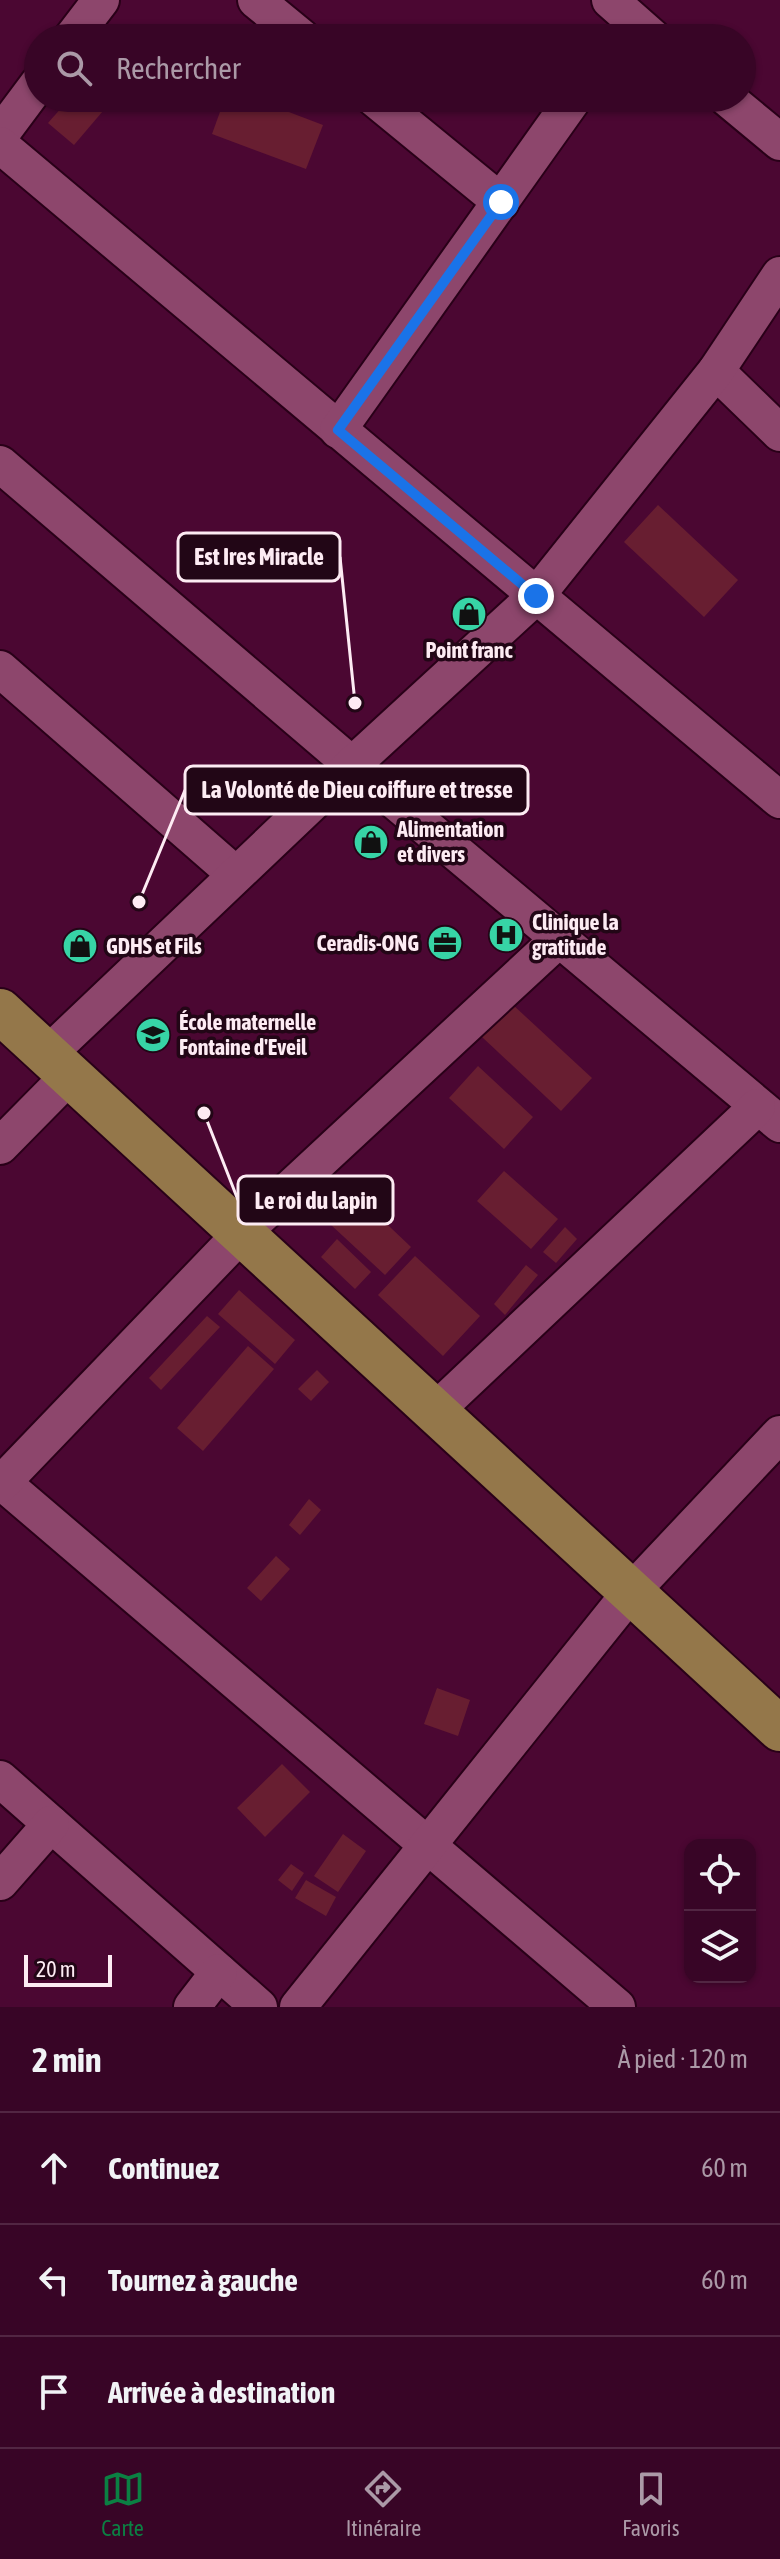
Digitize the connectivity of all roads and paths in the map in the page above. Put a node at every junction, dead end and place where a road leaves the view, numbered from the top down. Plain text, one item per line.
1 (101, 0) edge
2 (256, 0) edge
3 (83, 24) edge
4 (285, 24) edge
5 (24, 103) edge
6 (391, 112) edge
7 (564, 112) edge
8 (744, 112) edge
9 (0, 135) edge
10 (780, 142) edge
11 (0, 145) edge
12 (501, 202) junction
13 (780, 275) edge
14 (716, 371) junction
15 (338, 430) junction
16 (780, 433) edge
17 (0, 464) edge
18 (536, 596) junction
19 (0, 669) edge
20 (352, 765) junction
21 (780, 800) edge
22 (235, 874) junction
23 (559, 939) junction
24 (0, 1011) edge
25 (59, 1064) junction
26 (769, 1115) edge
27 (0, 1146) edge
28 (241, 1234) junction
29 (434, 1412) junction
30 (780, 1434) edge
31 (1, 1483) edge
32 (630, 1593) junction
33 (780, 1729) edge
34 (0, 1779) edge
35 (51, 1824) junction
36 (428, 1845) junction
37 (0, 1882) edge
38 (219, 1972) junction
39 (192, 2007) edge
40 (259, 2007) edge
41 (298, 2007) edge
42 (617, 2007) edge

1 - 3 street
2 - 4 street
5 - 9 street
6 - 12 street
7 - 12 street
8 - 10 street
11 - 15 street
12 - 15 street
13 - 14 street
14 - 16 street
14 - 18 street
15 - 18 street
17 - 20 street
18 - 20 street
18 - 21 street
19 - 22 street
20 - 22 street
20 - 23 street
22 - 25 street
23 - 26 street
23 - 28 street
24 - 25 main road
25 - 27 street
25 - 28 main road
26 - 29 street
28 - 29 main road
28 - 31 street
29 - 32 main road
30 - 32 street
31 - 36 street
32 - 33 main road
32 - 36 street
34 - 35 street
35 - 37 street
35 - 38 street
36 - 41 street
36 - 42 street
38 - 39 street
38 - 40 street

